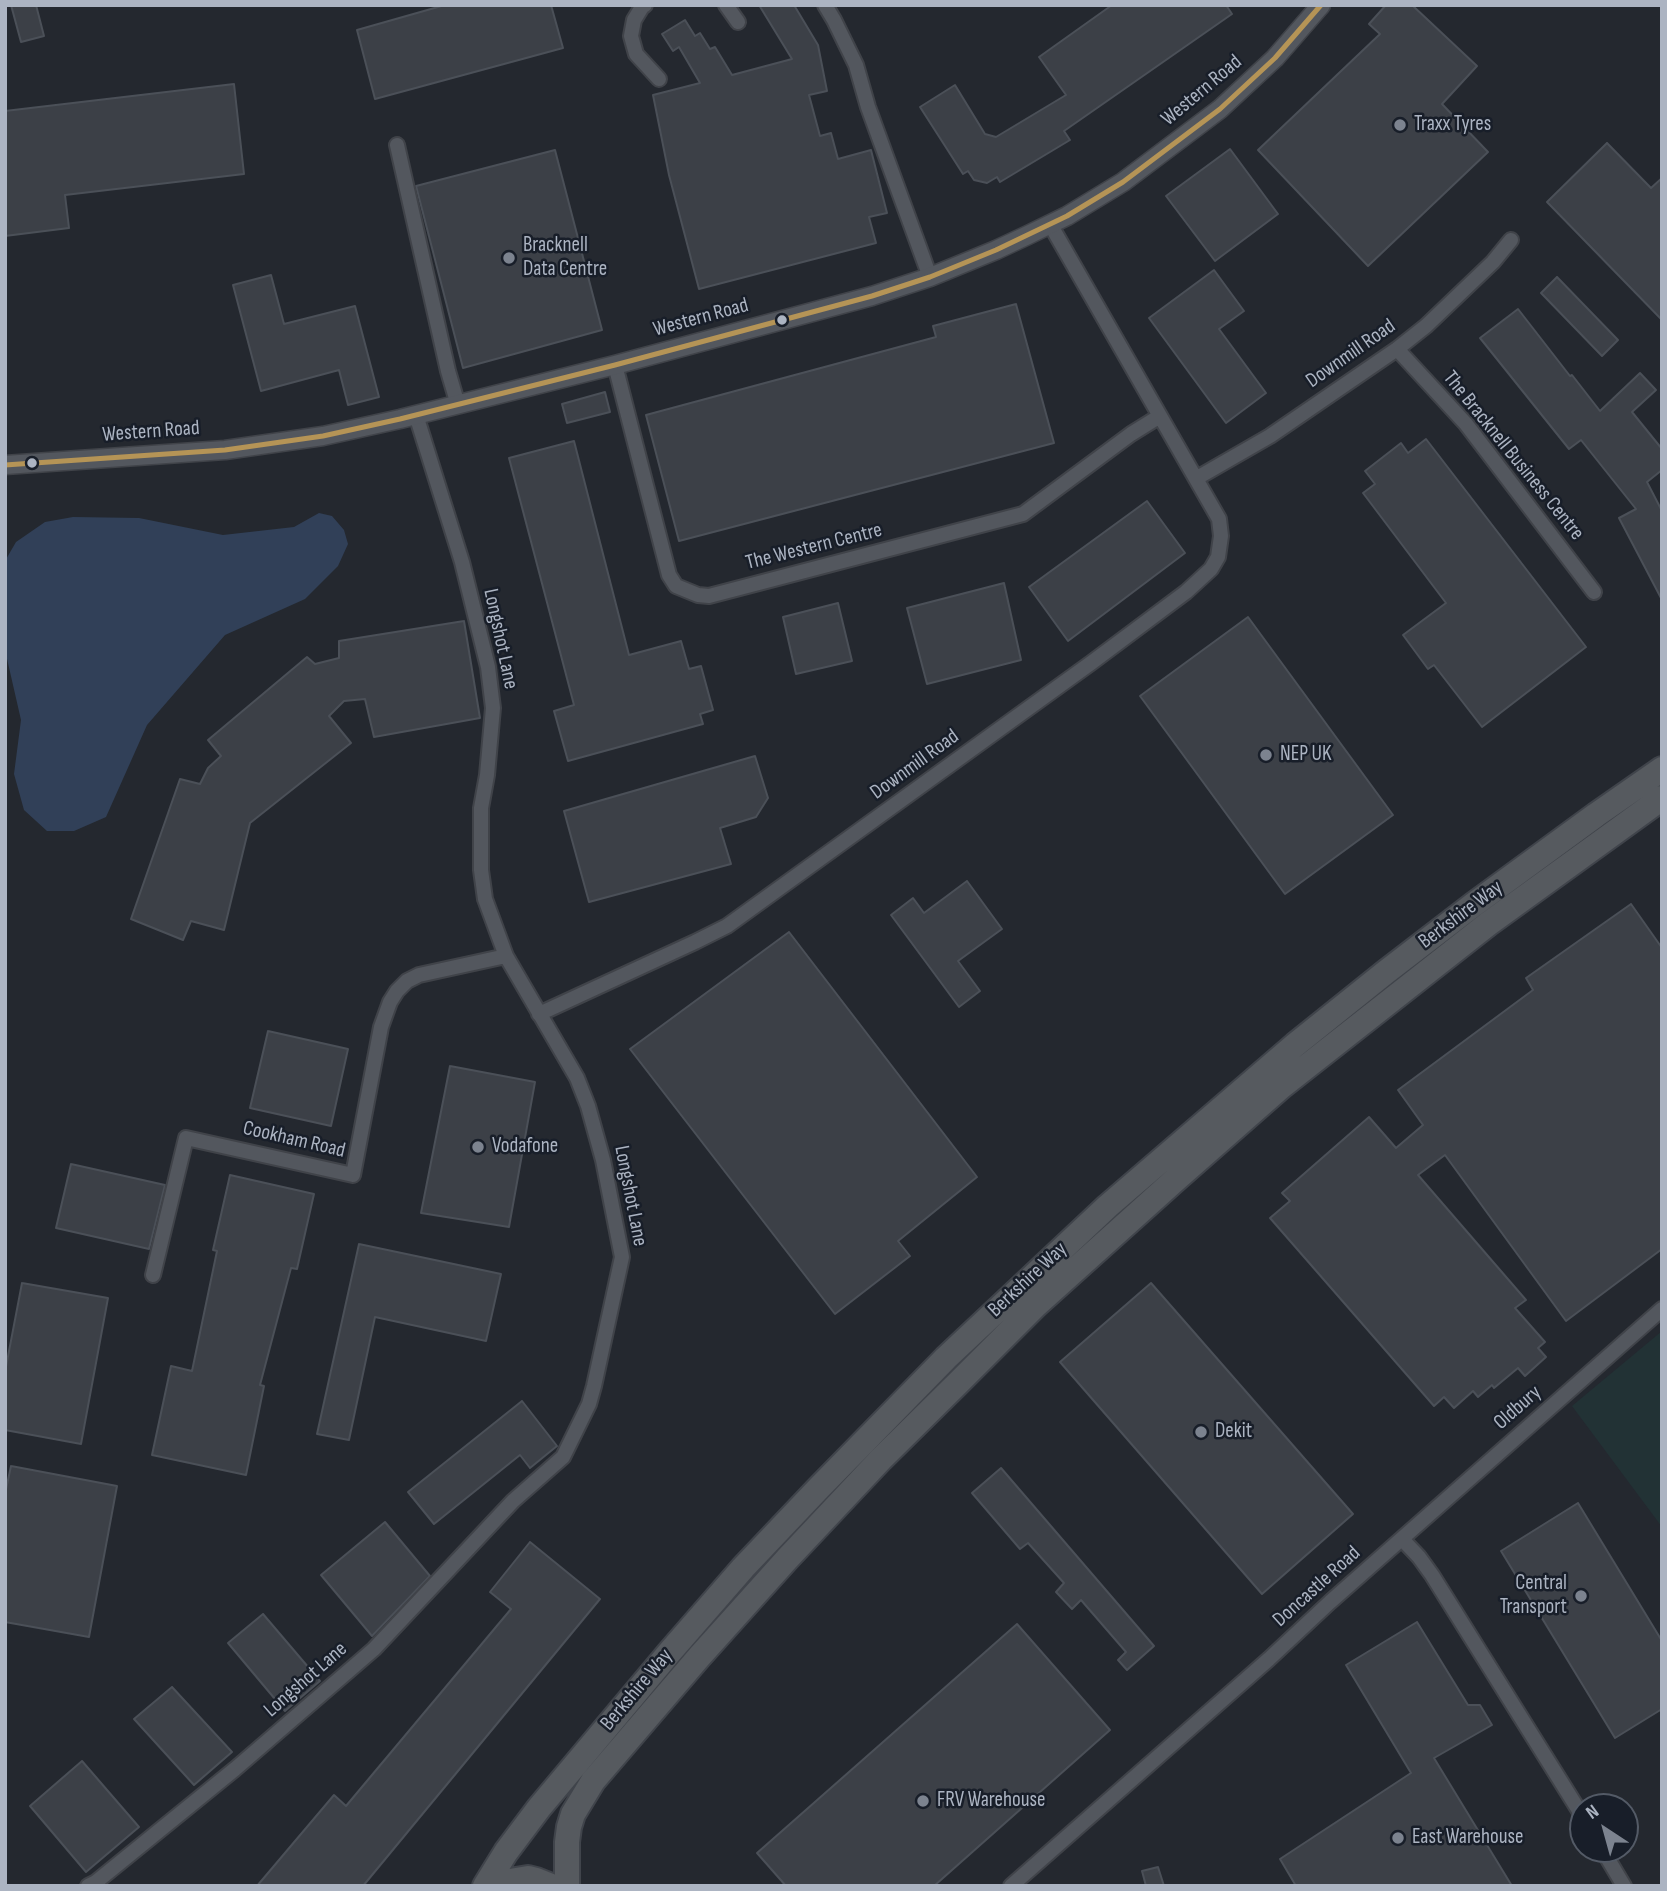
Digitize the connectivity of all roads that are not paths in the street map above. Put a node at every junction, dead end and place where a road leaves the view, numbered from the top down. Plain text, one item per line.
1 (726, 5) edge
2 (825, 5) edge
3 (1321, 5) edge
4 (642, 6) edge
5 (738, 22) dead end
6 (659, 79) dead end
7 (397, 145) dead end
8 (1050, 224) junction
9 (1511, 240) dead end
10 (930, 277) junction
11 (1397, 349) junction
12 (615, 365) junction
13 (458, 405) junction
14 (416, 415) junction
15 (1160, 416) junction
16 (5, 465) edge
17 (1197, 478) junction
18 (1594, 592) dead end
19 (1662, 769) edge
20 (1662, 798) edge
21 (506, 956) junction
22 (539, 1014) junction
23 (1225, 1121) junction
24 (1167, 1171) junction
25 (153, 1275) dead end
26 (1662, 1309) edge
27 (1402, 1539) junction
28 (1569, 1795) edge
29 (1610, 1863) edge
30 (88, 1886) edge
31 (485, 1886) edge
32 (498, 1886) edge
33 (551, 1886) edge
34 (567, 1886) edge
35 (1011, 1886) edge
36 (1624, 1886) edge

1 - 5 street
2 - 10 street
3 - 8 street, Western Road
4 - 6 street
7 - 13 street
8 - 10 street, Western Road
8 - 15 street, Downmill Road
9 - 11 street, Downmill Road
10 - 12 street, Western Road
11 - 17 street, Downmill Road
11 - 18 street, The Bracknell Business Centre
12 - 13 street, Western Road
12 - 15 street, The Western Centre
13 - 14 street, Western Road
14 - 16 street, Western Road
14 - 21 street, Longshot Lane
15 - 17 street, Downmill Road
17 - 22 street, Downmill Road
19 - 23 highway, Berkshire Way
20 - 23 highway, Berkshire Way
21 - 22 street, Longshot Lane
21 - 25 street, Cookham Road
22 - 30 street, Longshot Lane
23 - 24 highway, Berkshire Way
24 - 31 highway, Berkshire Way
24 - 34 highway, Berkshire Way
26 - 27 street, Oldbury
27 - 28 street
27 - 35 street, Doncastle Road
29 - 36 street
32 - 33 highway

